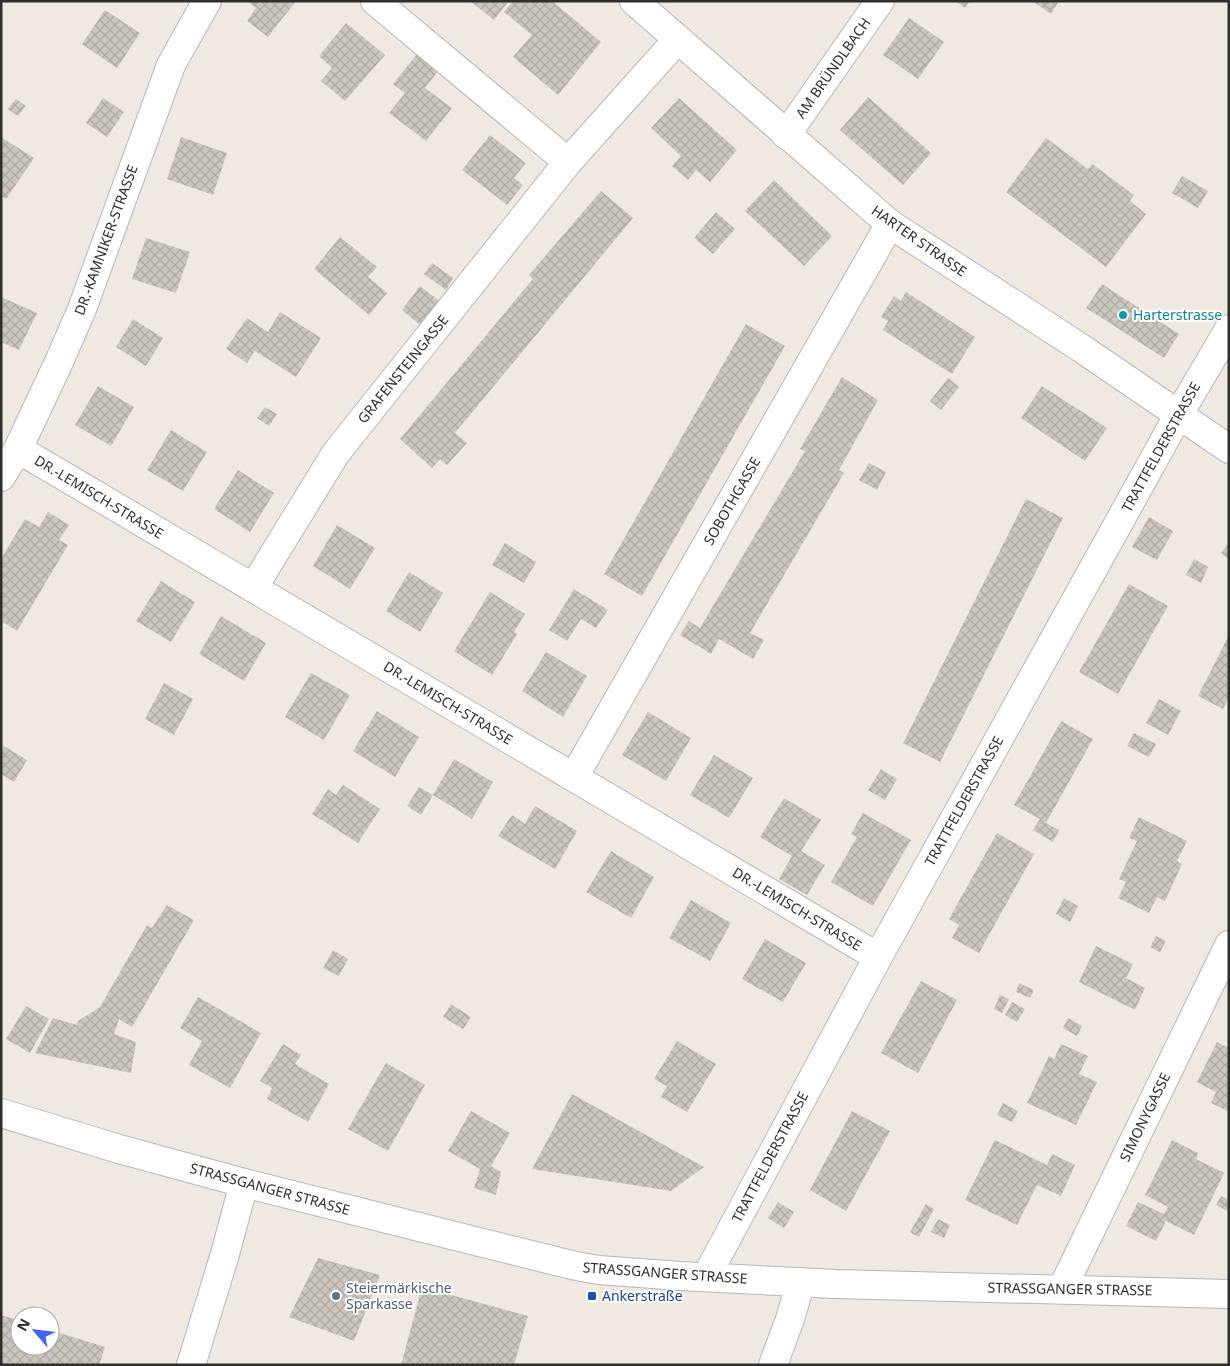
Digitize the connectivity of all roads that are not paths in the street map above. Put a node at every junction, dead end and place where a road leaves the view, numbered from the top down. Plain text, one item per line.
1 (207, 1) edge
2 (375, 1) edge
3 (634, 1) edge
4 (880, 1) edge
5 (678, 39) junction
6 (786, 135) junction
7 (568, 162) junction
8 (890, 224) junction
9 (1229, 329) edge
10 (1179, 414) junction
11 (18, 448) junction
12 (1229, 448) edge
13 (1, 477) edge
14 (253, 588) junction
15 (574, 777) junction
16 (1229, 946) edge
17 (878, 957) junction
18 (1, 1113) edge
19 (244, 1183) junction
20 (706, 1277) junction
21 (801, 1282) junction
22 (1062, 1289) junction
23 (1229, 1294) edge
24 (190, 1365) edge
25 (773, 1365) edge

1 - 11 street, DR.-KAMNIKER-STRASSE
2 - 7 street
3 - 5 street, HARTER STRASSE
4 - 6 street, AM BRÜNDLBACH
5 - 6 street, HARTER STRASSE
5 - 7 street, GRAFENSTEINGASSE
6 - 8 street, HARTER STRASSE
7 - 14 street, GRAFENSTEINGASSE
8 - 10 street, HARTER STRASSE
8 - 15 street, SOBOTHGASSE
9 - 10 street, TRATTFELDERSTRASSE
10 - 12 street, HARTER STRASSE
10 - 17 street, TRATTFELDERSTRASSE
11 - 13 street, DR.-KAMNIKER-STRASSE
11 - 14 street, DR.-LEMISCH-STRASSE
14 - 15 street, DR.-LEMISCH-STRASSE
15 - 17 street, DR.-LEMISCH-STRASSE
16 - 22 street, SIMONYGASSE
17 - 20 street, TRATTFELDERSTRASSE
18 - 19 street, STRASSGANGER STRASSE
19 - 20 street, STRASSGANGER STRASSE
19 - 24 street
20 - 21 street, STRASSGANGER STRASSE
21 - 22 street, STRASSGANGER STRASSE
21 - 25 street
22 - 23 street, STRASSGANGER STRASSE

